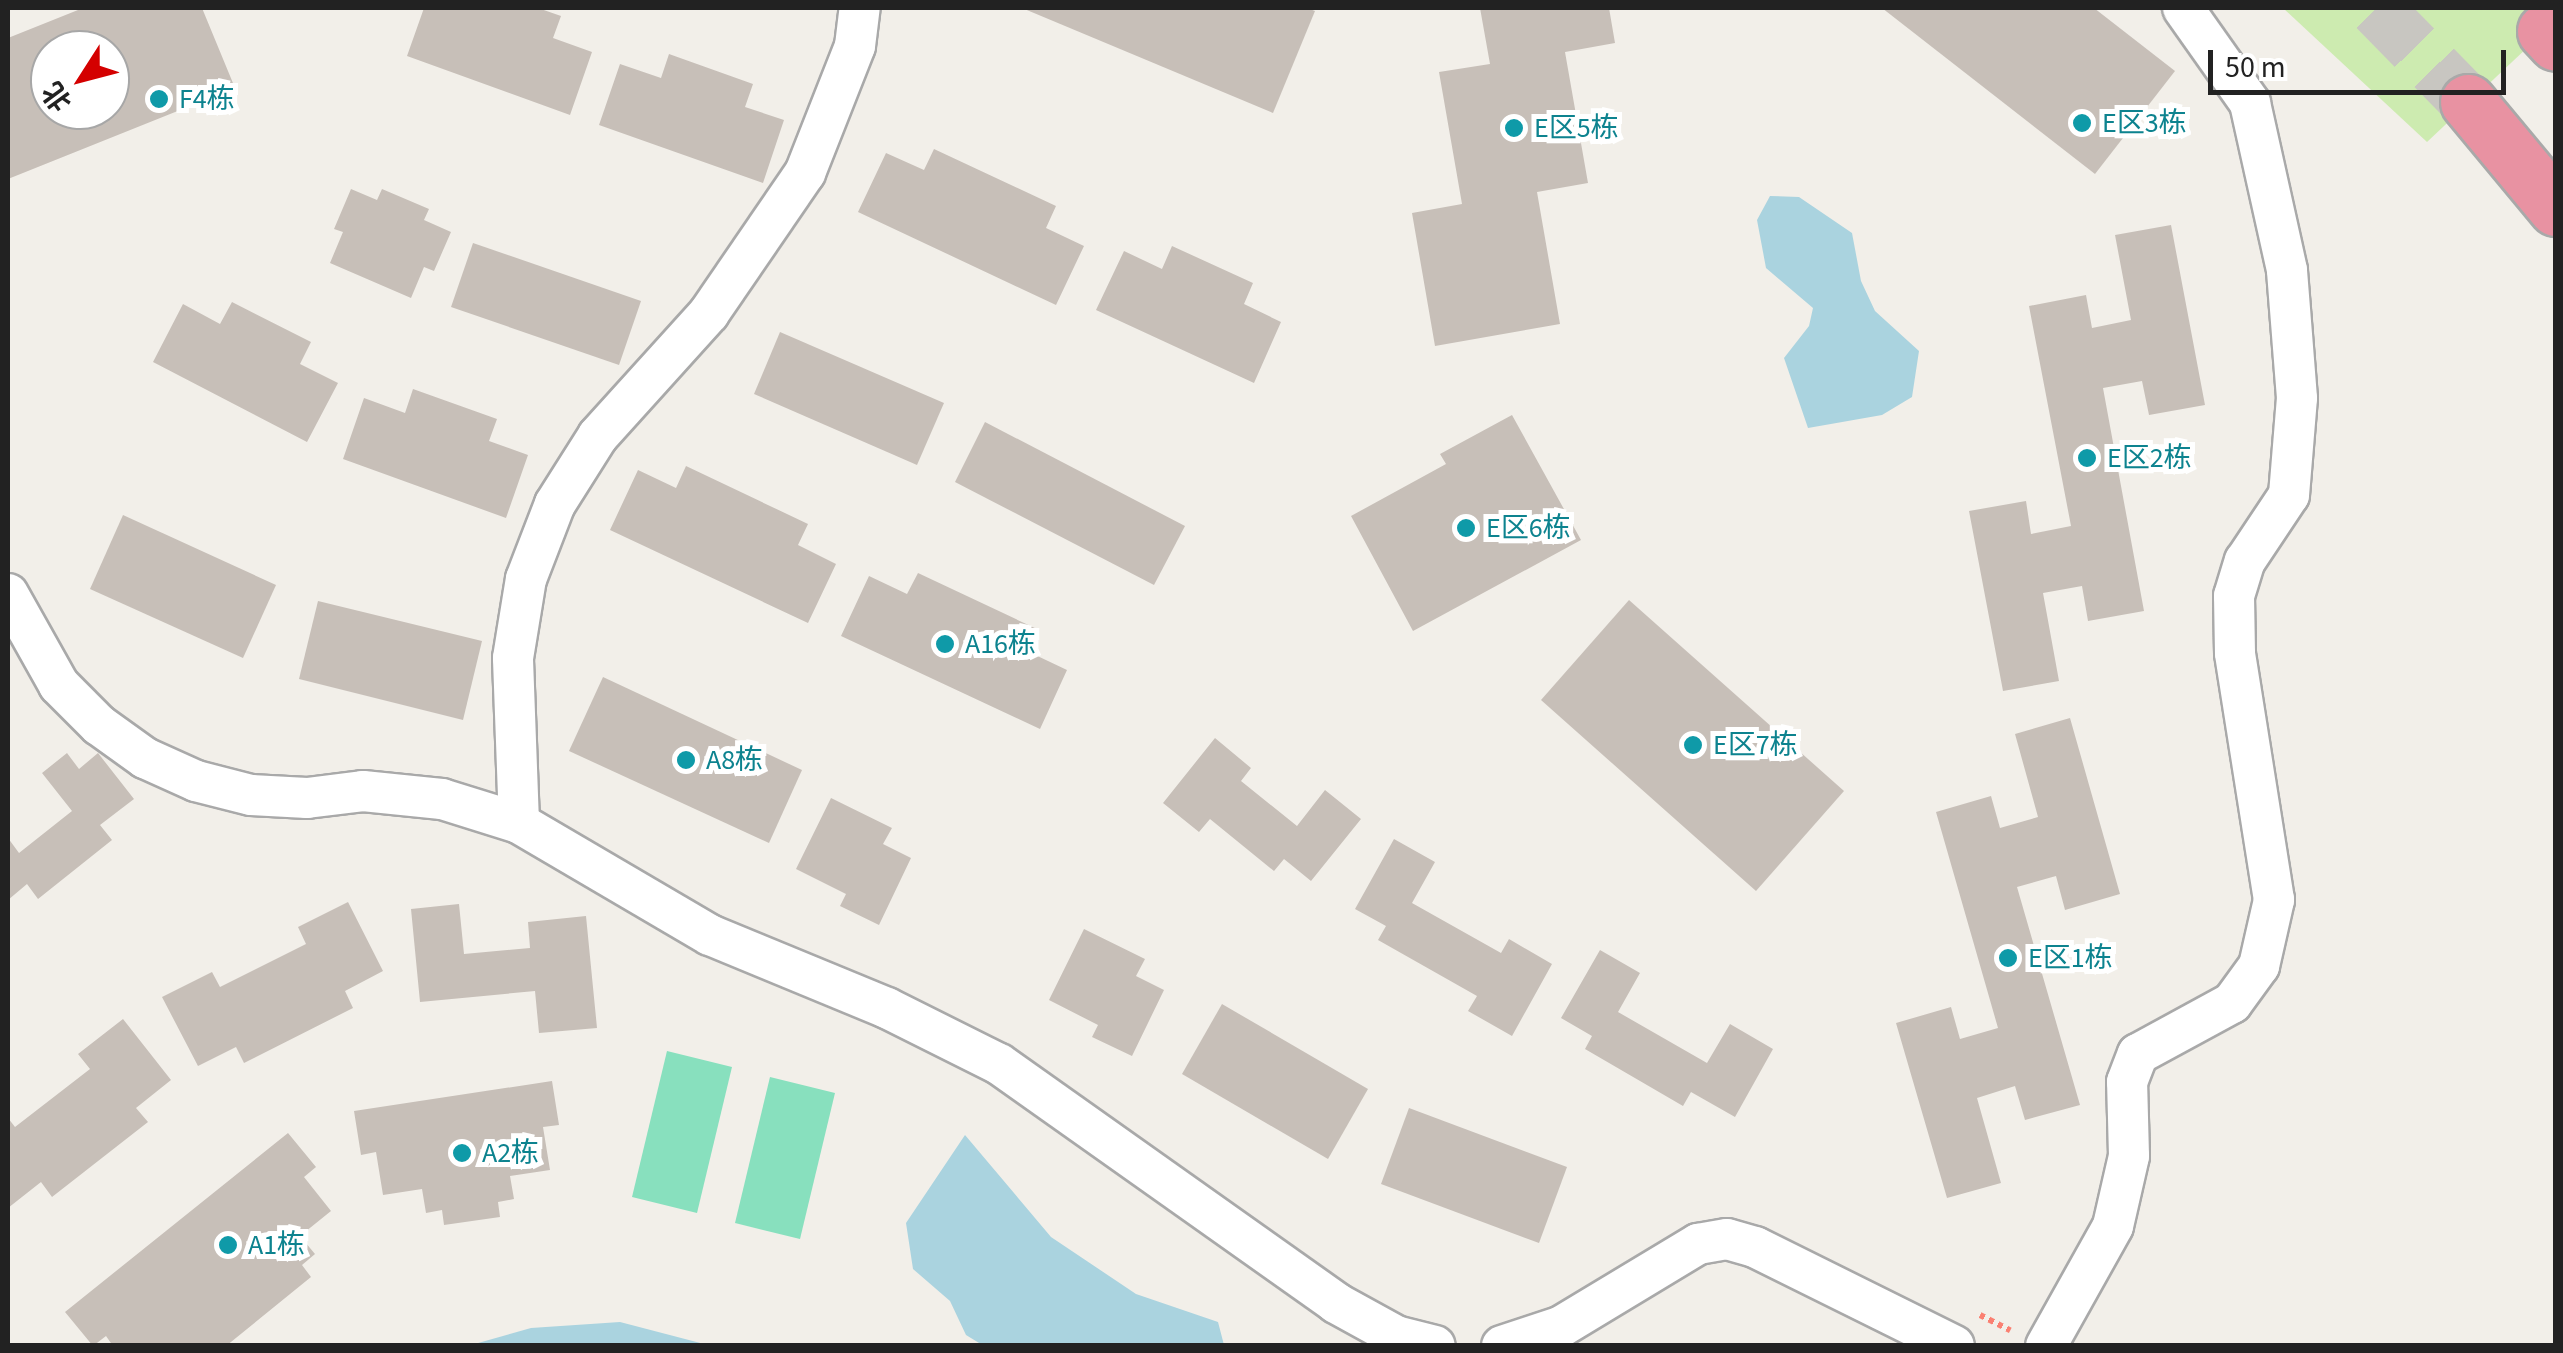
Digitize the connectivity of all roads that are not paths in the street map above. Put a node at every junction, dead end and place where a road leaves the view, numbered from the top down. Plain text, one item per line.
1 (860, 8) edge
2 (2183, 8) edge
3 (2468, 102) tunnel mouth
4 (2555, 208) edge
5 (8, 594) edge
6 (17, 649) edge
7 (519, 823) junction
8 (1435, 1346) edge
9 (1502, 1346) edge
10 (1954, 1346) edge
11 (2046, 1346) edge

1 - 7 street
2 - 11 street
3 - 4 highway
5 - 6 street
6 - 7 street
7 - 8 street
9 - 10 street

